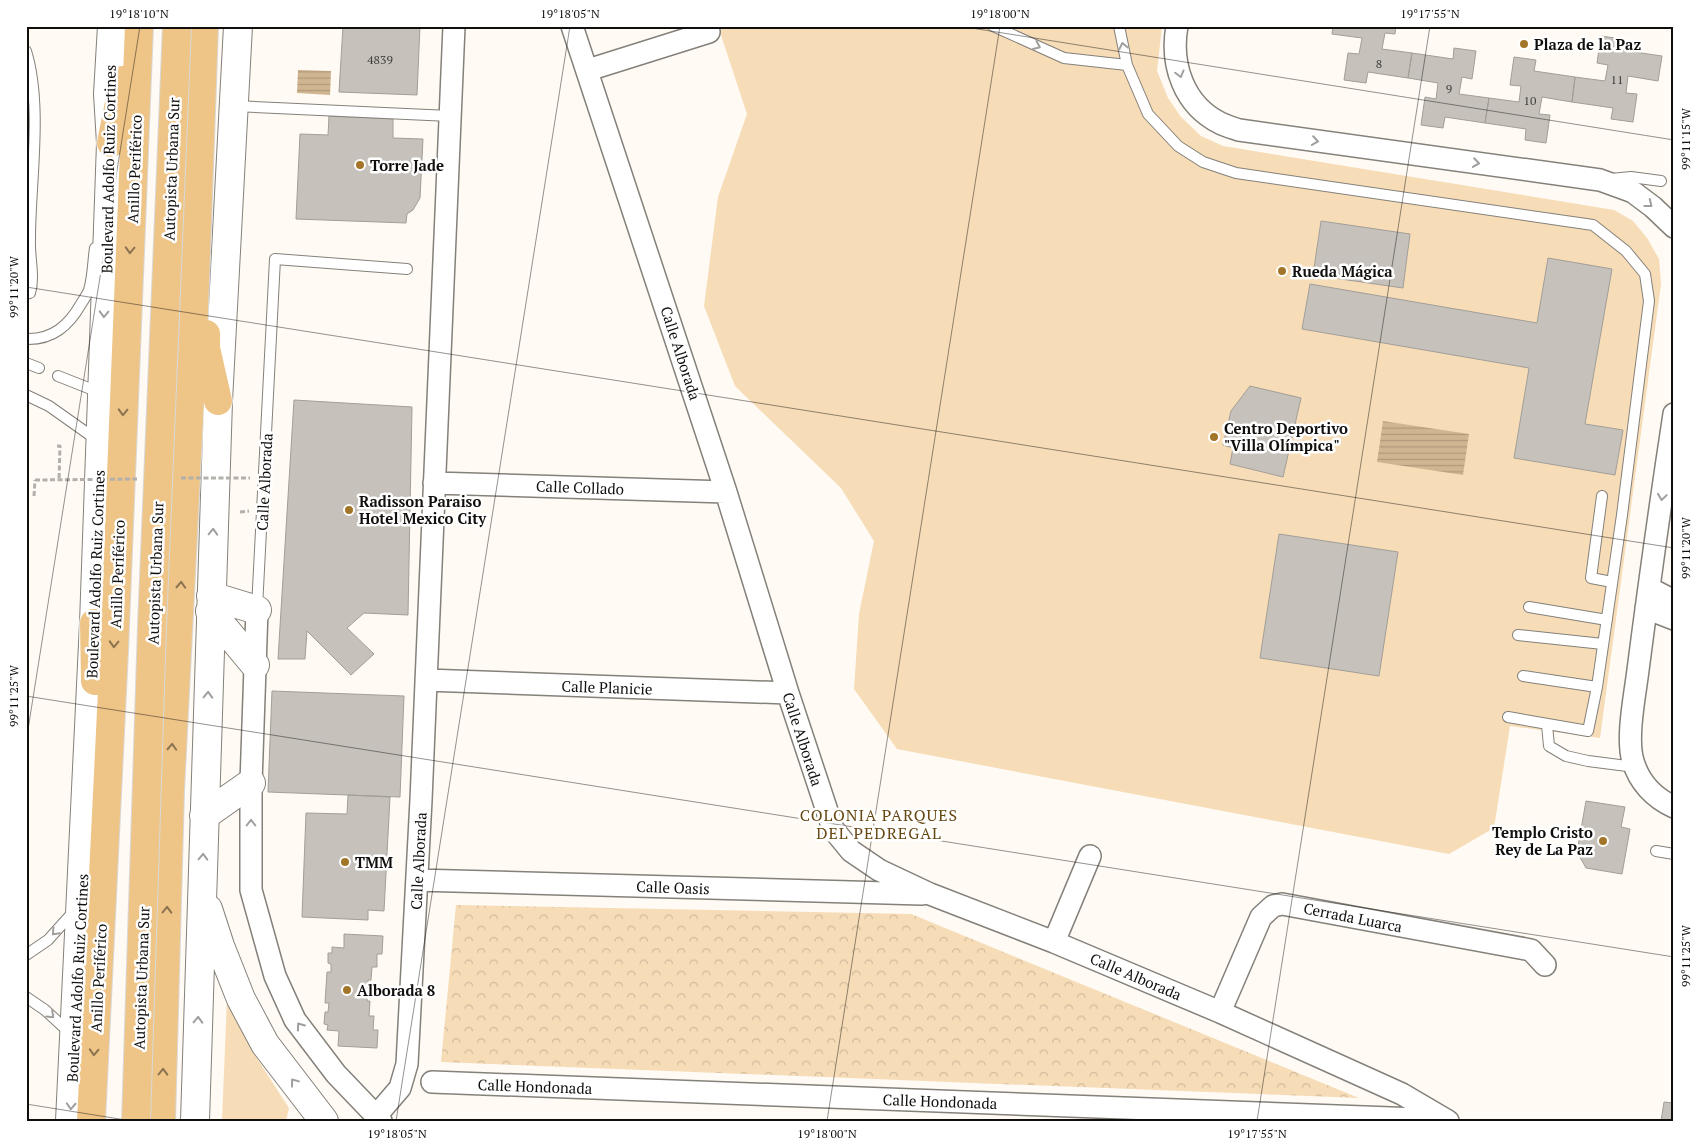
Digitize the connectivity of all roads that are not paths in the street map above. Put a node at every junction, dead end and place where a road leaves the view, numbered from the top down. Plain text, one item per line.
1 (95, 26) edge
2 (112, 26) edge
3 (129, 26) edge
4 (139, 26) edge
5 (160, 26) edge
6 (177, 26) edge
7 (204, 26) edge
8 (238, 26) edge
9 (257, 26) edge
10 (454, 26) edge
11 (572, 26) edge
12 (993, 26) edge
13 (1119, 26) edge
14 (1177, 26) edge
15 (709, 32) dead end
16 (26, 51) edge
17 (1128, 65) junction
18 (588, 70) junction
19 (236, 72) junction
20 (108, 94) junction
21 (234, 106) junction
22 (450, 116) junction
23 (110, 143) junction
24 (1600, 180) junction
25 (1661, 181) dead end
26 (198, 211) junction
27 (1674, 227) edge
28 (408, 269) dead end
29 (26, 294) edge
30 (26, 339) edge
31 (26, 363) edge
32 (39, 368) dead end
33 (58, 376) dead end
34 (101, 393) junction
35 (26, 395) edge
36 (218, 401) junction
37 (1674, 414) edge
38 (100, 441) junction
39 (434, 484) junction
40 (726, 492) junction
41 (1602, 496) dead end
42 (1612, 582) junction
43 (1648, 598) junction
44 (1674, 601) edge
45 (211, 604) junction
46 (1529, 608) dead end
47 (257, 610) junction
48 (1674, 619) edge
49 (1607, 620) junction
50 (94, 623) junction
51 (1518, 635) dead end
52 (1603, 644) junction
53 (255, 665) junction
54 (1523, 676) dead end
55 (426, 680) junction
56 (1597, 686) junction
57 (788, 693) junction
58 (1508, 717) dead end
59 (1547, 725) junction
60 (1635, 767) junction
61 (251, 783) junction
62 (1674, 807) edge
63 (204, 816) junction
64 (1656, 852) dead end
65 (1674, 854) edge
66 (1090, 856) dead end
67 (417, 880) junction
68 (202, 888) junction
69 (930, 894) junction
70 (80, 904) junction
71 (1054, 942) junction
72 (26, 955) edge
73 (1545, 965) dead end
74 (98, 980) junction
75 (26, 997) edge
76 (1220, 1012) junction
77 (74, 1036) junction
78 (432, 1082) dead end
79 (936, 1111) edge
80 (379, 1118) edge
81 (1448, 1120) edge
82 (70, 1121) edge
83 (91, 1121) edge
84 (121, 1121) edge
85 (136, 1121) edge
86 (161, 1121) edge
87 (195, 1121) edge
88 (324, 1121) edge

1 - 20 main road
2 - 20 main road, Boulevard Adolfo Ruiz Cortines
3 - 23 highway
4 -> 74 highway, Anillo Periférico
5 - 84 highway, Autopista Urbana Sur
6 - 85 highway, Autopista Urbana Sur, bridge
7 - 26 highway
8 - 19 main road
9 - 19 main road
10 - 22 street, Calle Alborada
11 - 18 street, Calle Alborada
12 -> 17 lane
17 -> 13 lane
14 -> 24 street
15 - 18 street
16 - 29 lane
17 - 42 lane
18 - 40 street, Calle Alborada
19 - 21 main road
20 - 23 main road, Boulevard Adolfo Ruiz Cortines
21 - 22 lane
21 - 36 main road
22 - 39 street, Calle Alborada
23 - 30 lane
23 -> 34 main road, Boulevard Adolfo Ruiz Cortines
24 - 25 lane
24 -> 27 street
26 - 36 highway
86 -> 26 highway
28 - 47 lane, Calle Alborada
31 - 32 lane
33 - 34 lane
34 - 38 main road, Boulevard Adolfo Ruiz Cortines
35 - 38 lane
45 -> 36 main road
37 -> 43 street
38 - 50 main road, Boulevard Adolfo Ruiz Cortines
39 - 40 street, Calle Collado
39 - 55 street, Calle Alborada
40 - 57 street, Calle Alborada
41 - 42 lane
42 - 49 lane
43 - 44 street
43 - 48 street
43 - 60 street
45 - 47 main road
45 - 53 main road
63 -> 45 main road
46 - 49 lane
47 - 53 street, Calle Alborada
49 - 52 lane
50 - 70 main road, Boulevard Adolfo Ruiz Cortines
50 - 74 highway
51 - 52 lane
52 - 56 lane
53 - 61 street, Calle Alborada
54 - 56 lane
55 - 57 street, Calle Planicie
55 - 67 street, Calle Alborada
56 - 59 lane
57 - 69 street, Calle Alborada
58 - 59 lane
59 - 60 lane
60 - 62 street
61 - 63 main road
80 -> 61 street, Calle Alborada
68 -> 63 main road
64 - 65 lane
66 - 71 street
67 - 69 street, Calle Oasis
67 - 80 street, Calle Alborada
87 -> 68 main road
88 -> 68 main road
69 - 71 street, Calle Alborada
70 -> 72 lane
70 - 77 main road, Boulevard Adolfo Ruiz Cortines
71 - 76 street, Calle Alborada
73 - 76 street, Cerrada Luarca
74 -> 83 highway, Anillo Periférico
75 -> 77 lane
76 - 81 street, Calle Alborada
77 -> 82 main road, Boulevard Adolfo Ruiz Cortines
78 - 79 street, Calle Hondonada
79 - 81 street, Calle Hondonada

